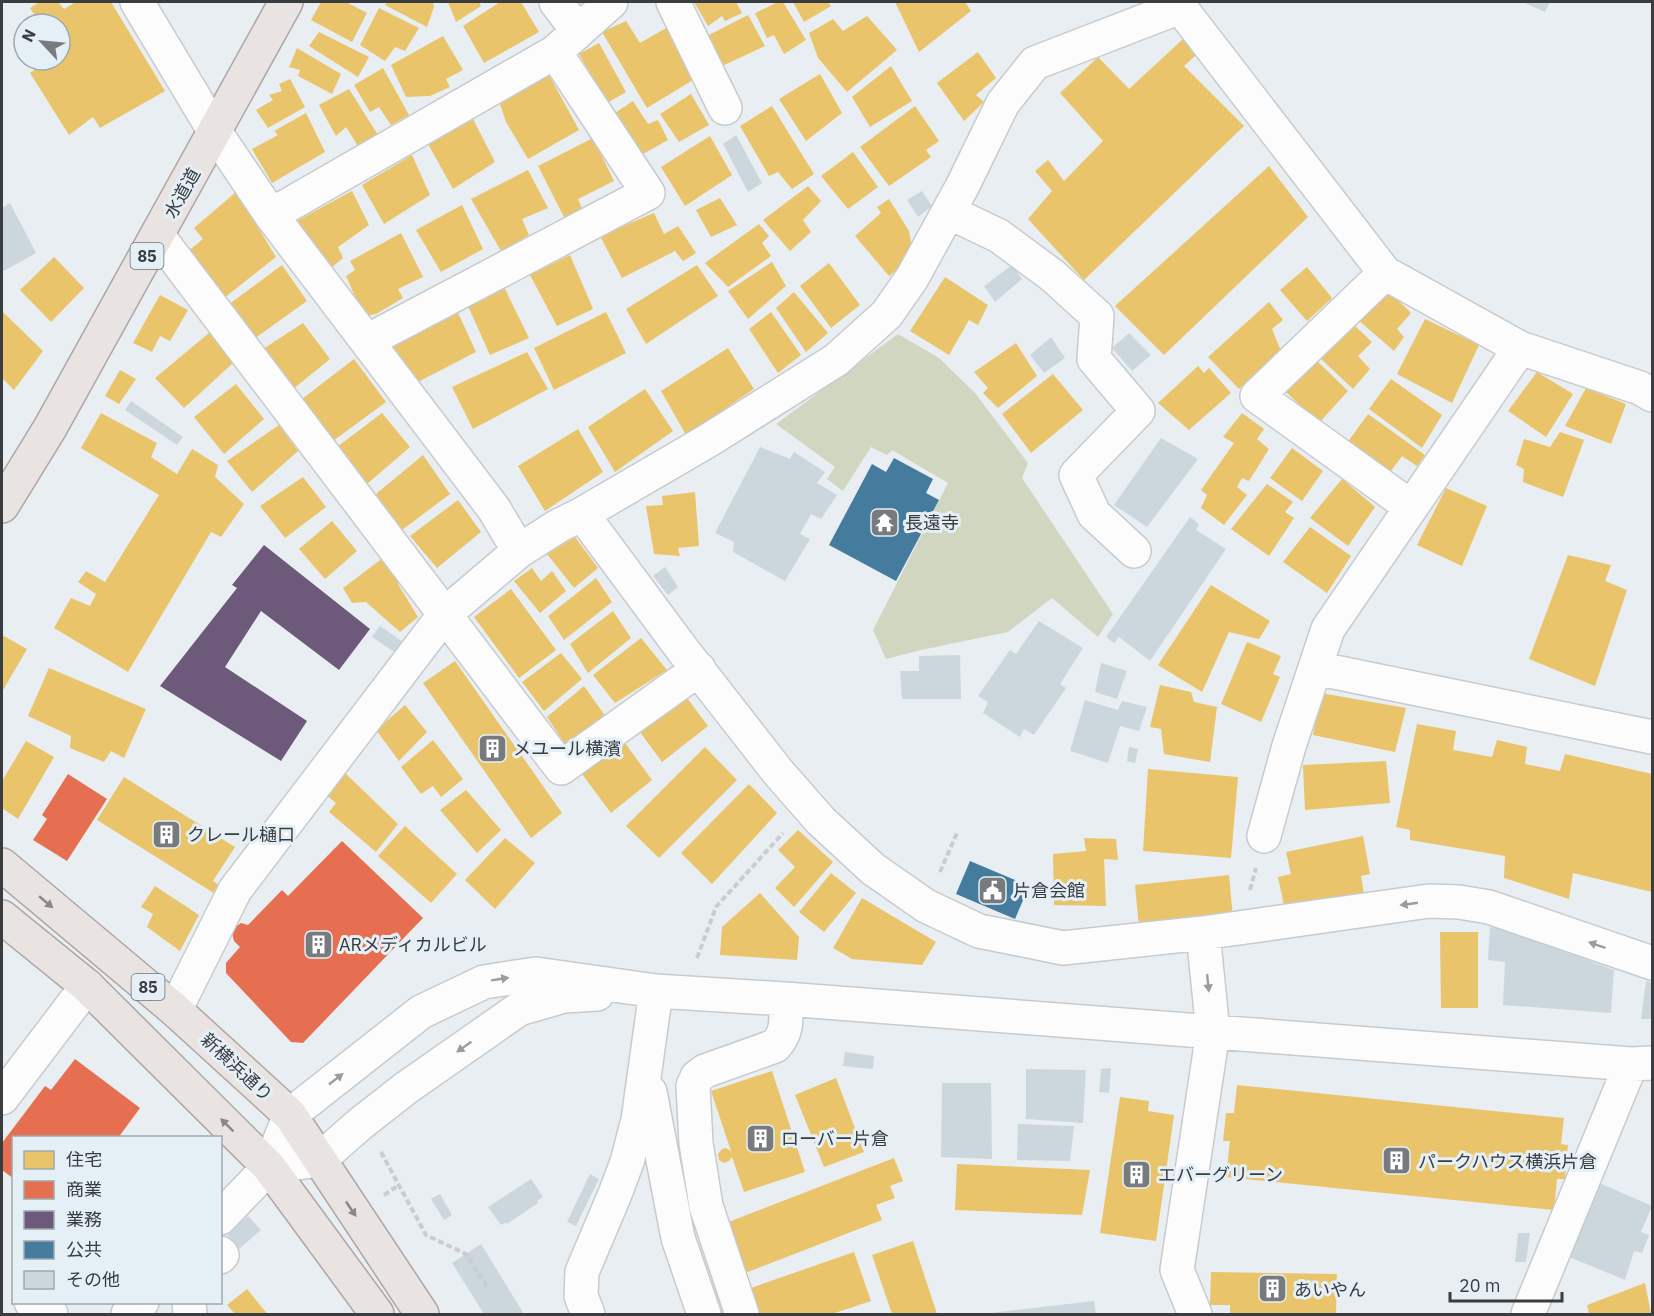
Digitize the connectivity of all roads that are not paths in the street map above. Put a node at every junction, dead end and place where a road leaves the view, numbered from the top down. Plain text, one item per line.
1 (137, 2) edge
2 (286, 2) edge
3 (556, 2) edge
4 (611, 2) edge
5 (673, 2) edge
6 (1180, 4) edge
7 (566, 42) junction
8 (725, 108) dead end
9 (215, 132) junction
10 (949, 212) junction
11 (271, 214) junction
12 (158, 236) junction
13 (1385, 273) junction
14 (367, 341) junction
15 (1520, 348) junction
16 (1653, 395) edge
17 (2, 506) edge
18 (1411, 507) junction
19 (582, 514) junction
20 (519, 551) junction
21 (1134, 551) dead end
22 (445, 614) junction
23 (1315, 668) junction
24 (699, 669) junction
25 (1653, 737) edge
26 (1264, 836) road end
27 (2, 864) edge
28 (2, 917) edge
29 (1203, 933) junction
30 (1653, 963) edge
31 (87, 986) junction
32 (670, 992) junction
33 (784, 999) junction
34 (175, 1010) junction
35 (1213, 1032) junction
36 (1642, 1064) edge
37 (645, 1069) junction
38 (2, 1098) edge
39 (290, 1115) junction
40 (318, 1160) junction
41 (269, 1167) junction
42 (222, 1216) edge
43 (34, 1304) edge
44 (140, 1304) edge
45 (51, 1314) edge
46 (128, 1314) edge
47 (376, 1314) edge
48 (422, 1314) edge
49 (588, 1314) edge
50 (704, 1314) edge
51 (742, 1314) edge
52 (1195, 1314) edge
53 (1528, 1314) edge

1 - 9 street
2 - 9 main road, 水道道 / 85
3 - 7 street
4 - 7 street
5 - 8 street
6 - 10 street
6 - 13 street
7 - 11 street
7 - 14 street
9 - 11 street
9 - 12 main road, 水道道 / 85
10 - 19 street
10 - 21 street
11 - 14 street
12 - 17 main road, 水道道 / 85
12 - 22 street
13 - 15 street
13 - 18 street
14 - 20 street
15 - 16 street
15 - 18 street
18 - 23 street
19 - 20 street
19 - 24 street
20 - 22 street
22 - 24 street
22 - 34 street
23 - 25 street
23 - 26 street
24 - 29 street
27 -> 34 main road, 新横浜通り / 85
28 - 31 main road, 85
30 -> 29 street
29 -> 35 street
31 - 38 street
41 -> 31 main road, 85
32 - 33 street
32 - 37 street
39 -> 32 street
32 -> 40 street
33 - 35 street
33 - 51 street
34 - 39 main road, 新横浜通り / 85
35 - 36 street
35 - 52 street
36 - 53 street
37 - 49 street
37 - 50 street
39 - 40 main road, 新横浜通り / 85
39 - 41 street
40 - 41 street
40 -> 48 main road, 新横浜通り / 85
41 - 42 street
41 - 47 main road, 85
43 - 45 street
44 - 46 street

